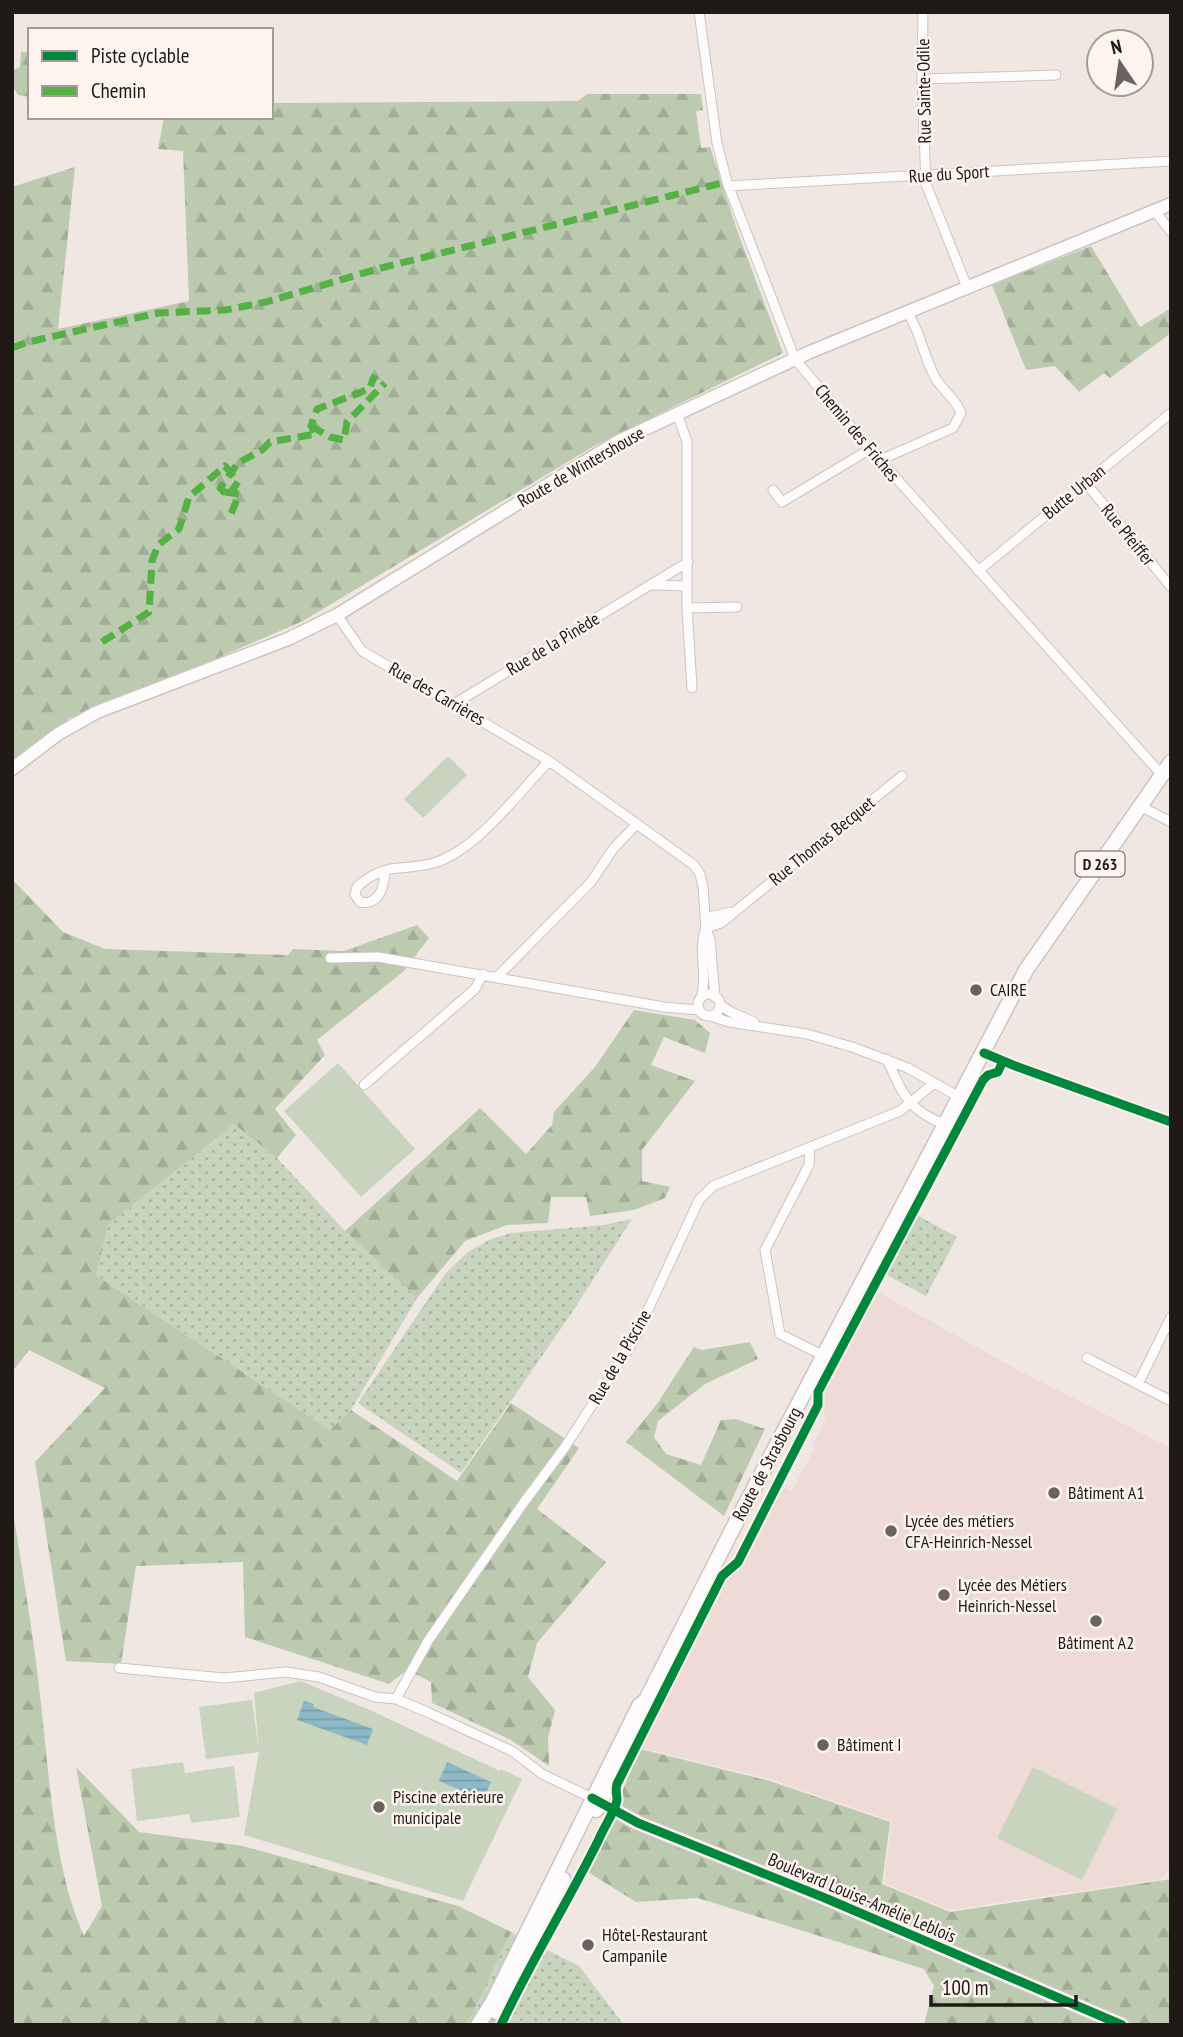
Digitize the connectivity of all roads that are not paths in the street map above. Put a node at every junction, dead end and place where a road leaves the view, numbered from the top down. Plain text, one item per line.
1 (699, 12) edge
2 (923, 12) edge
3 (1056, 75) dead end
4 (922, 79) junction
5 (1171, 160) edge
6 (925, 175) junction
7 (728, 187) junction
8 (1171, 204) edge
9 (1155, 211) junction
10 (1171, 232) edge
11 (967, 287) junction
12 (906, 311) junction
13 (795, 359) junction
14 (677, 413) junction
15 (1171, 413) edge
16 (870, 449) junction
17 (880, 460) junction
18 (1085, 482) junction
19 (773, 490) dead end
20 (688, 562) junction
21 (978, 571) junction
22 (652, 584) junction
23 (687, 586) junction
24 (1171, 587) edge
25 (737, 607) dead end
26 (687, 608) junction
27 (337, 615) junction
28 (692, 688) dead end
29 (454, 704) junction
30 (549, 761) junction
31 (1171, 762) edge
32 (12, 769) edge
33 (1162, 775) junction
34 (902, 776) dead end
35 (1140, 806) junction
36 (1171, 822) edge
37 (636, 825) junction
38 (385, 871) dead end
39 (705, 923) junction
40 (330, 958) dead end
41 (483, 974) junction
42 (497, 977) junction
43 (718, 1001) junction
44 (700, 1003) junction
45 (710, 1016) junction
46 (765, 1026) junction
47 (984, 1053) junction
48 (887, 1059) junction
49 (933, 1084) junction
50 (364, 1085) dead end
51 (959, 1097) junction
52 (909, 1104) junction
53 (1171, 1122) edge
54 (946, 1125) junction
55 (810, 1148) junction
56 (1171, 1317) edge
57 (824, 1356) junction
58 (1087, 1358) dead end
59 (1138, 1384) junction
60 (1171, 1401) edge
61 (780, 1479) dead end
62 (738, 1562) dead end
63 (119, 1668) dead end
64 (396, 1699) junction
65 (596, 1800) junction
66 (528, 1941) junction
67 (478, 2025) edge
68 (490, 2025) edge
69 (1122, 2025) edge

1 - 7 street, Chemin des Friches
2 - 4 street, Rue Sainte-Odile
3 - 4 street
4 - 6 street, Rue Sainte-Odile
5 - 6 street, Rue du Sport
6 - 7 street, Rue du Sport
6 - 11 street, Rue Sainte-Odile
7 - 13 street, Chemin des Friches
8 - 9 street, Route de Wintershouse
9 - 10 street
9 - 11 street, Route de Wintershouse
11 - 12 street, Route de Wintershouse
12 - 13 street, Route de Wintershouse
12 - 17 street
13 - 14 street, Route de Wintershouse
13 - 16 street, Chemin des Friches
14 - 20 street
14 - 27 street, Route de Wintershouse
15 - 18 street, Butte Urban
16 - 17 street, Chemin des Friches
16 - 19 street
17 - 21 street, Chemin des Friches
18 - 21 street, Butte Urban
18 - 24 street, Rue Pfeiffer
20 - 22 street, Rue de la Pinède
20 - 23 street
21 - 33 street, Chemin des Friches
22 - 23 street
22 - 29 street, Rue de la Pinède
23 - 26 street
25 - 26 street
26 - 28 street
27 - 29 street, Rue des Carrières
27 - 32 street, Route de Wintershouse
29 - 30 street, Rue des Carrières
30 - 37 street, Rue des Carrières
30 - 38 street
31 - 33 main road, Route de Strasbourg / D 263
33 - 35 main road, Route de Strasbourg / D 263
34 - 39 street, Rue Thomas Becquet
35 - 36 street
35 - 47 main road, Route de Strasbourg / D 263
37 - 39 street, Rue des Carrières
37 - 42 street
39 - 43 street, Rue des Carrières
39 - 44 street, Rue des Carrières
40 - 41 street
41 - 42 street
41 - 50 street
42 - 44 street
43 - 44 street
43 - 45 street
43 - 46 street
44 - 45 street
45 - 46 street
46 - 48 street
47 - 51 main road, Route de Strasbourg / D 263
47 - 53 street
48 - 49 street
48 - 52 street
49 - 51 street
49 - 52 street, Rue de la Piscine
51 - 54 main road, Route de Strasbourg / D 263
52 - 54 street
52 - 55 street, Rue de la Piscine
54 - 57 main road, Route de Strasbourg / D 263
55 - 57 street
55 - 64 street, Rue de la Piscine
56 - 59 street
57 - 65 main road, Route de Strasbourg / D 263
58 - 59 street
59 - 60 street
61 - 62 street
63 - 64 street
64 - 65 street
65 - 66 main road, Route de Strasbourg / D 263
65 - 69 main road, Boulevard Louise-Amélie Leblois
66 - 67 main road, Route de Strasbourg / D 263
66 - 68 main road, Route de Strasbourg / D 263

